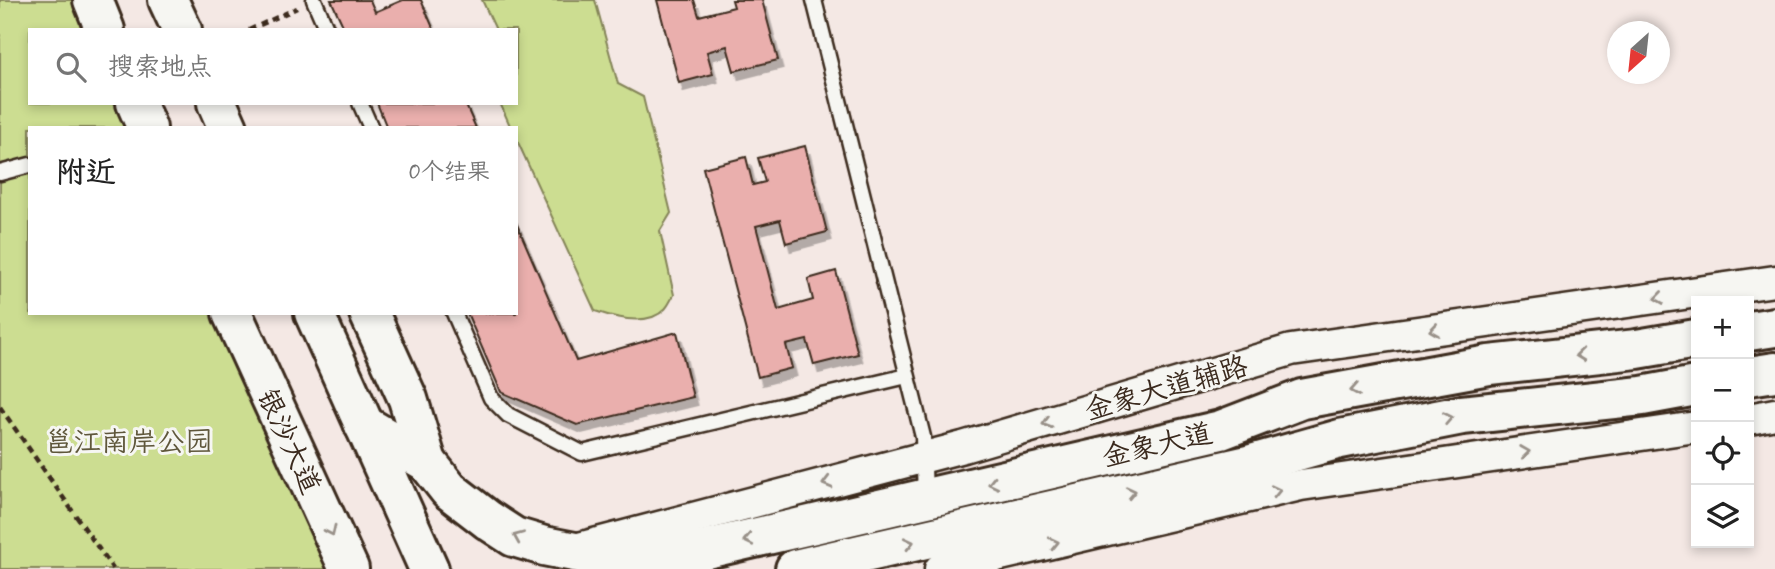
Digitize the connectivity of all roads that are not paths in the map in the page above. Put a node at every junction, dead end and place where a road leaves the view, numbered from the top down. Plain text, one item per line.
1 (93, 0) edge
2 (168, 0) edge
3 (314, 0) edge
4 (814, 0) edge
5 (104, 28) edge
6 (181, 28) edge
7 (326, 28) edge
8 (137, 105) edge
9 (361, 105) edge
10 (146, 126) edge
11 (370, 126) edge
12 (28, 166) edge
13 (0, 173) edge
14 (1775, 281) edge
15 (233, 315) edge
16 (315, 315) edge
17 (370, 315) edge
18 (455, 315) edge
19 (1775, 327) edge
20 (1754, 330) edge
21 (1691, 340) edge
22 (1775, 372) edge
23 (1754, 375) edge
24 (907, 376) junction
25 (1691, 387) edge
26 (1775, 414) edge
27 (1754, 418) edge
28 (364, 425) junction
29 (1691, 428) edge
30 (923, 458) junction
31 (427, 462) junction
32 (925, 499) junction
33 (568, 551) junction
34 (657, 561) junction
35 (349, 569) edge
36 (429, 569) edge
37 (620, 569) edge
38 (795, 569) edge
39 (940, 569) edge

1 - 5 street
2 - 6 street
3 - 7 lane
4 - 24 lane
8 - 10 street
9 - 11 lane
12 - 13 lane
14 -> 30 street, 金象大道辅路
15 -> 35 street, 银沙大道
16 - 28 street
17 - 31 street
18 - 24 lane
19 - 20 street
21 -> 32 street, 金象大道
22 - 23 street
24 - 30 lane
38 -> 25 street, 金象大道
26 - 27 street
28 - 31 street
28 - 36 street
39 -> 29 street
30 - 32 lane
30 -> 33 street, 金象大道辅路
33 -> 31 street
32 -> 34 street, 金象大道
33 - 34 street
34 - 37 street, 金象大道

